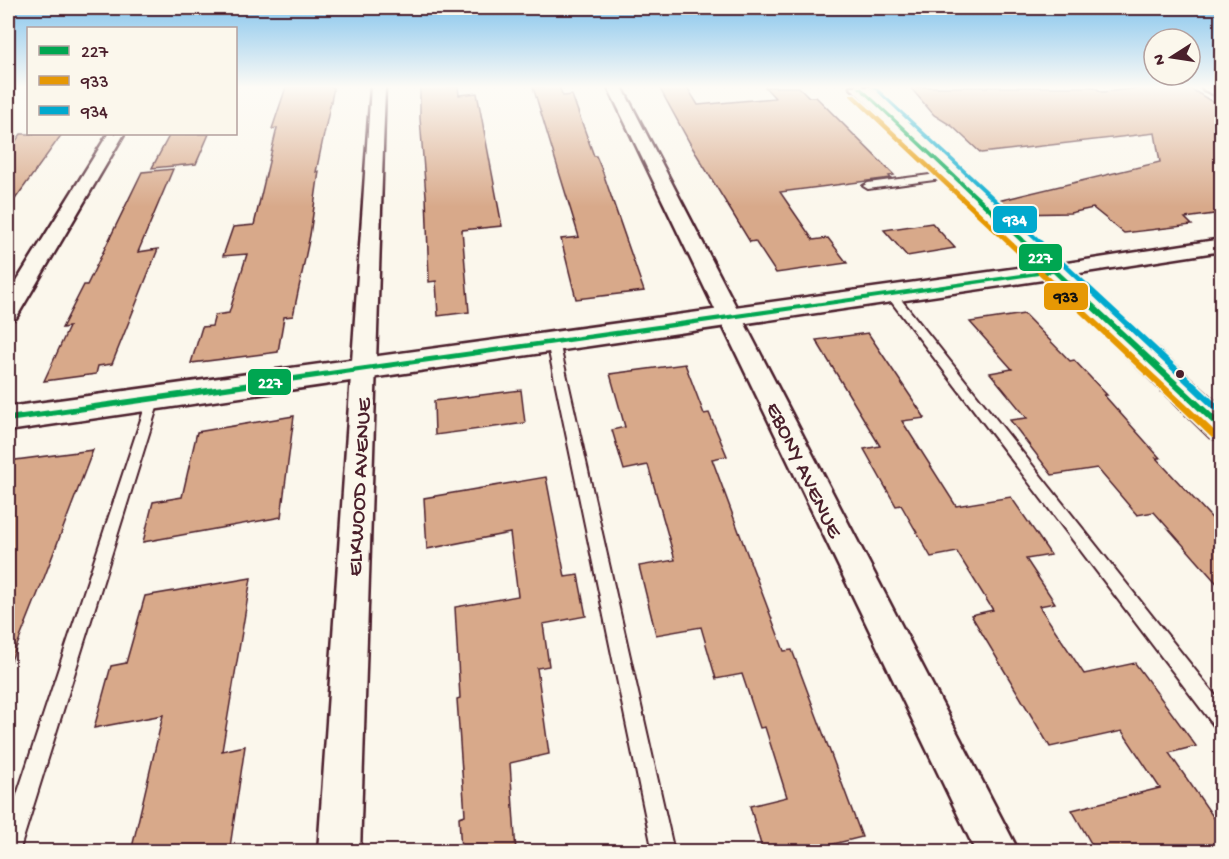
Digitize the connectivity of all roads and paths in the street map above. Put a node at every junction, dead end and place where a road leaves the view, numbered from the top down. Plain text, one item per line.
1 (376, 127) edge
2 (635, 127) edge
3 (902, 127) edge
4 (115, 135) edge
5 (953, 175) junction
6 (868, 186) dead end
7 (1221, 245) edge
8 (1054, 271) junction
9 (891, 294) junction
10 (8, 312) edge
11 (730, 317) junction
12 (553, 342) junction
13 (363, 368) junction
14 (154, 398) junction
15 (8, 419) edge
16 (1221, 428) edge
17 (1221, 720) edge
18 (8, 852) edge
19 (339, 852) edge
20 (664, 852) edge
21 (998, 852) edge

1 - 13 street, ELKWOOD AVENUE
2 - 11 street, EBONY AVENUE
3 - 5 street
4 - 10 street
5 - 6 lane
5 - 8 street
7 - 8 street
8 - 9 street
8 - 16 street
9 - 11 street
9 - 17 lane
11 - 12 street
11 - 21 street, EBONY AVENUE
12 - 13 street
12 - 20 lane
13 - 14 street
13 - 19 street, ELKWOOD AVENUE
14 - 15 street
14 - 18 lane

